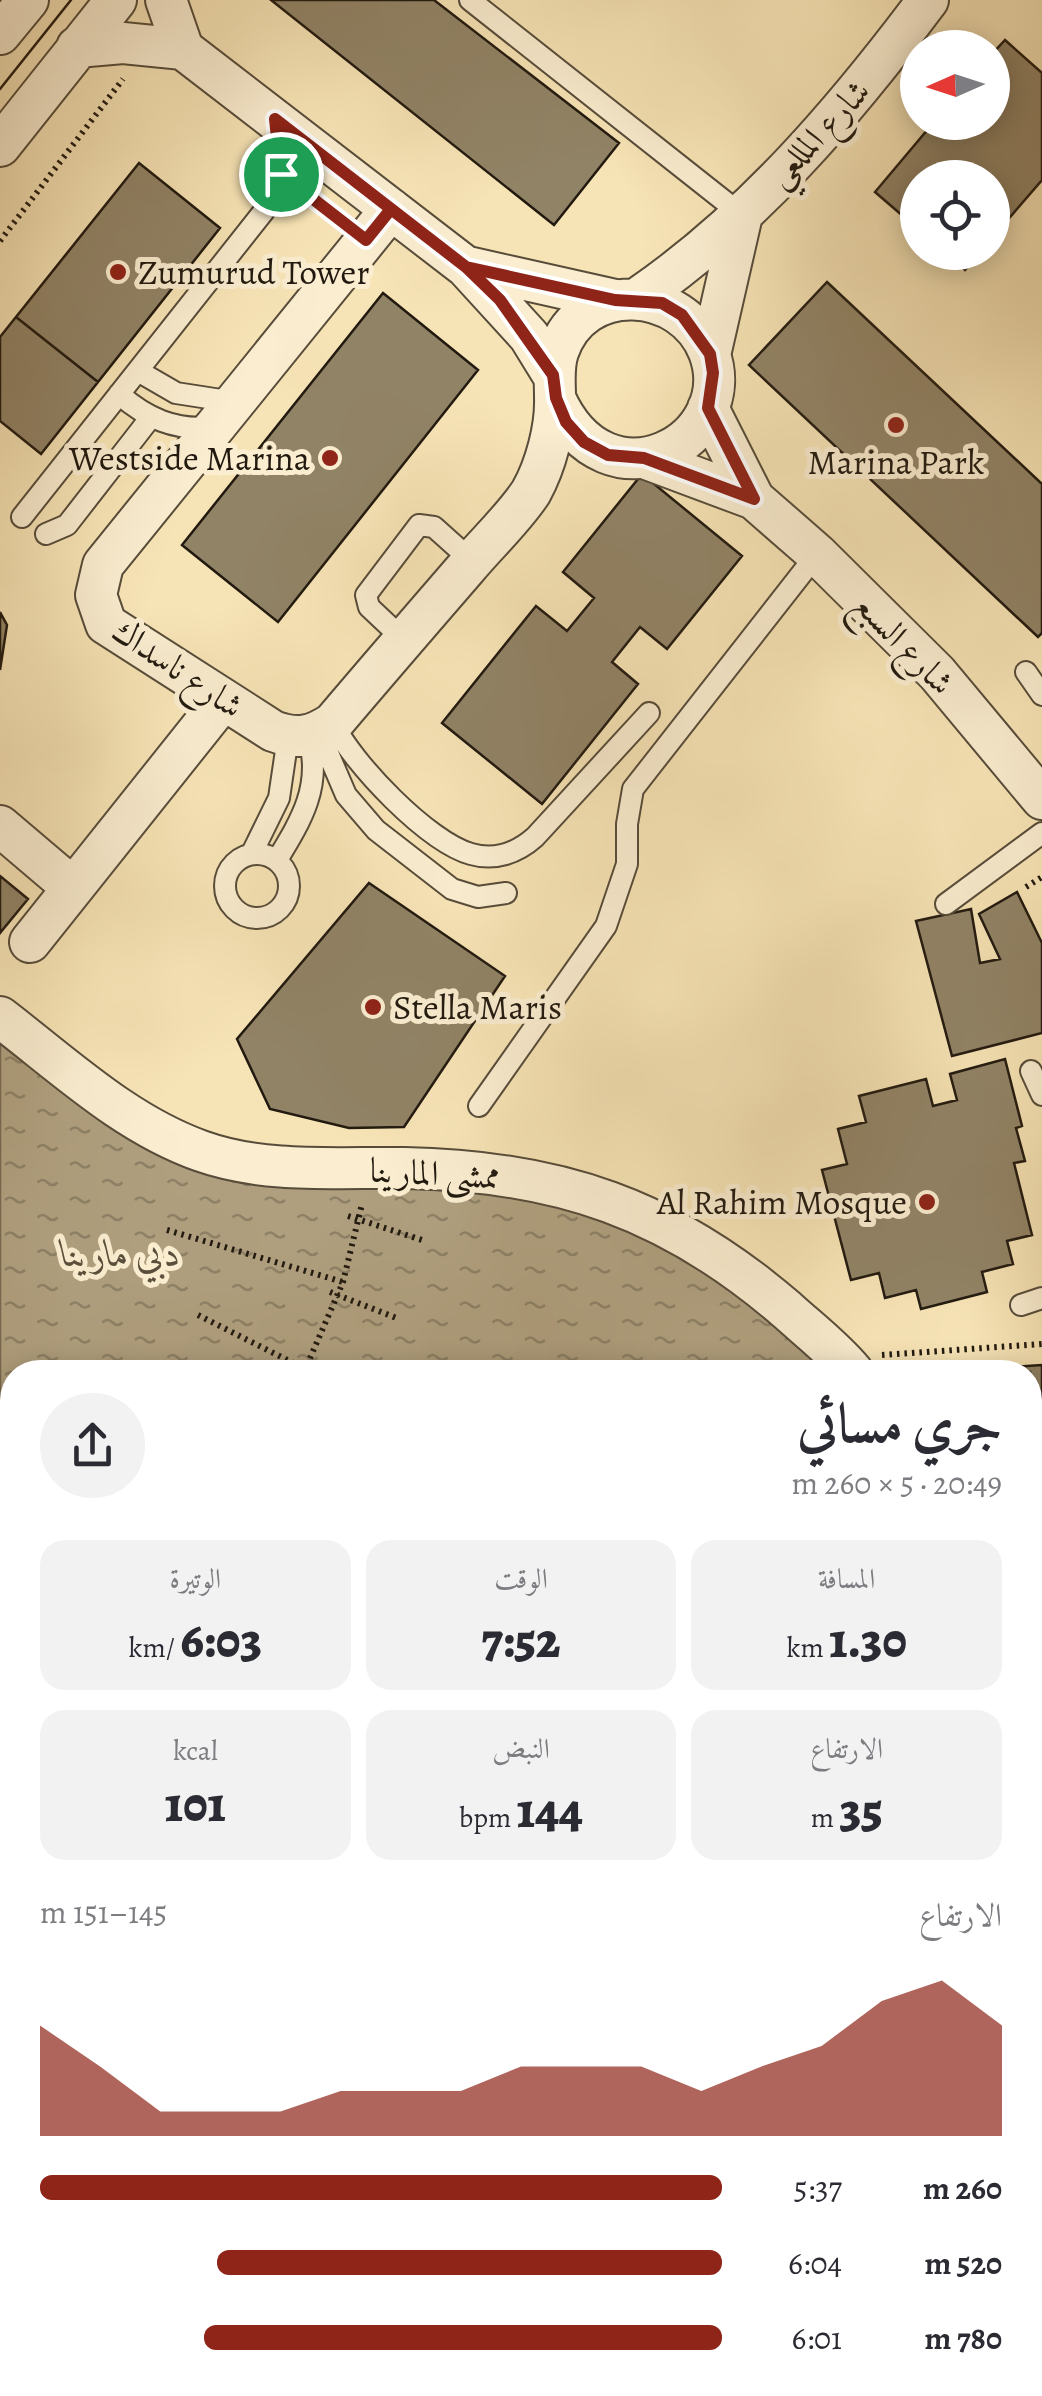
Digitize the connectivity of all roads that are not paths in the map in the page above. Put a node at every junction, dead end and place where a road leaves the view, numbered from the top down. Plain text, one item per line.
1 (28, 0) edge
2 (116, 0) edge
3 (166, 0) edge
4 (470, 0) edge
5 (928, 0) edge
6 (0, 34) edge
7 (78, 47) junction
8 (158, 57) junction
9 (275, 119) junction
10 (10, 134) edge
11 (391, 209) junction
12 (742, 215) junction
13 (466, 267) junction
14 (626, 299) junction
15 (710, 354) junction
16 (138, 370) junction
17 (554, 387) junction
18 (119, 394) junction
19 (708, 408) junction
20 (226, 414) junction
21 (151, 417) junction
22 (626, 457) junction
23 (530, 492) junction
24 (754, 499) junction
25 (22, 517) dead end
26 (46, 534) dead end
27 (817, 554) junction
28 (472, 561) junction
29 (404, 640) junction
30 (1026, 672) dead end
31 (1042, 695) edge
32 (224, 700) junction
33 (649, 713) dead end
34 (312, 732) junction
35 (1042, 799) edge
36 (0, 826) edge
37 (1042, 833) edge
38 (252, 853) junction
39 (277, 860) junction
40 (73, 888) junction
41 (506, 893) dead end
42 (946, 904) dead end
43 (30, 942) dead end
44 (0, 1017) edge
45 (1031, 1071) dead end
46 (1042, 1095) edge
47 (479, 1106) dead end
48 (1042, 1298) edge
49 (1021, 1305) dead end
50 (841, 1360) edge

1 - 6 street
2 - 7 street
3 - 8 street
4 - 12 lane
5 - 12 street, شارع المللعي
7 - 8 street
7 - 10 street
8 - 9 street
9 - 11 street
9 - 16 lane
11 - 13 street
11 - 20 street, شارع ناسداك
12 - 14 street, شارع المللعي
12 - 15 street, شارع المللعي
13 - 14 street
13 - 17 street
14 - 15 street
14 - 17 street
15 - 19 street
16 - 18 lane
16 - 20 lane
17 - 22 street
17 - 23 street
18 - 21 lane
18 - 25 lane
19 - 22 street
19 - 24 street, شارع السبع
20 - 21 lane
20 - 32 street, شارع ناسداك
21 - 26 lane
22 - 23 street
22 - 24 street, شارع السبع
23 - 28 street
24 - 27 street, شارع السبع
27 - 35 street, شارع السبع
27 - 47 lane
28 - 29 street
28 - 29 lane
29 - 34 street
30 - 31 lane
32 - 34 street, شارع ناسداك
32 - 40 street
33 - 34 lane
34 - 38 lane
34 - 39 lane
34 - 41 lane
36 - 40 street
37 - 42 lane
38 - 39 lane
38 - 39 lane
40 - 43 street
44 - 50 street, ممشى المارينا
45 - 46 lane
48 - 49 lane

